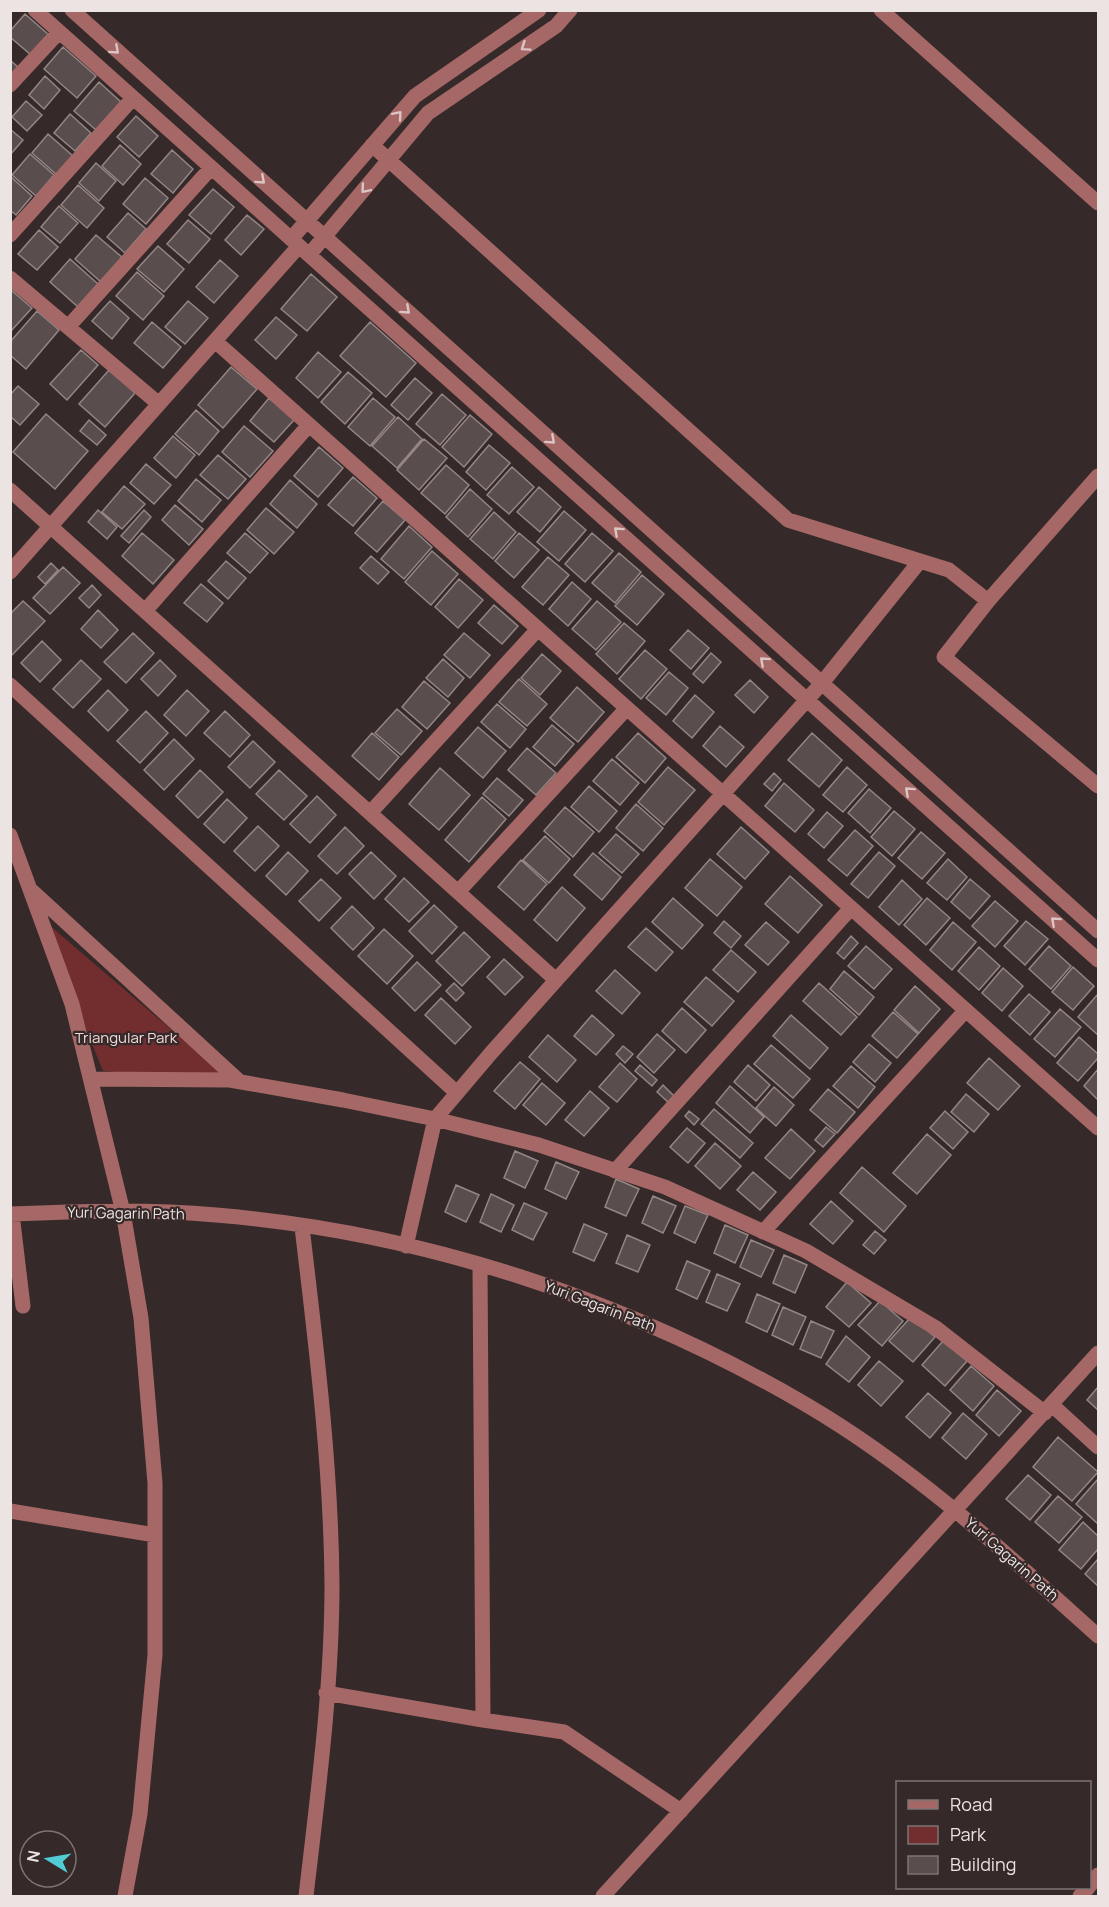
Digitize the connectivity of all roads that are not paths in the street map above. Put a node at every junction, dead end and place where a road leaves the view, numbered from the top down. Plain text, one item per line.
1 (35, 10) edge
2 (72, 10) edge
3 (539, 10) edge
4 (570, 10) edge
5 (881, 10) edge
6 (59, 32) junction
7 (10, 86) edge
8 (133, 98) junction
9 (372, 145) junction
10 (389, 160) junction
11 (211, 168) junction
12 (1098, 203) edge
13 (306, 221) junction
14 (10, 235) edge
15 (324, 237) junction
16 (300, 247) junction
17 (10, 278) edge
18 (68, 327) junction
19 (215, 341) junction
20 (159, 404) junction
21 (309, 425) junction
22 (1098, 476) edge
23 (10, 490) edge
24 (51, 526) junction
25 (920, 561) junction
26 (10, 572) edge
27 (988, 601) junction
28 (146, 611) junction
29 (538, 628) junction
30 (822, 683) junction
31 (10, 685) edge
32 (807, 700) junction
33 (627, 708) junction
34 (1098, 786) edge
35 (723, 794) junction
36 (370, 813) junction
37 (10, 835) edge
38 (16, 870) edge
39 (30, 889) junction
40 (458, 892) junction
41 (851, 908) junction
42 (1098, 931) edge
43 (1098, 960) edge
44 (556, 980) junction
45 (966, 1010) junction
46 (91, 1079) junction
47 (239, 1082) junction
48 (457, 1093) junction
49 (435, 1119) junction
50 (1098, 1128) edge
51 (615, 1171) junction
52 (123, 1212) junction
53 (11, 1214) edge
54 (302, 1227) junction
55 (763, 1232) junction
56 (406, 1246) junction
57 (480, 1265) junction
58 (23, 1306) dead end
59 (1098, 1353) edge
60 (1048, 1409) junction
61 (1098, 1447) edge
62 (10, 1511) edge
63 (957, 1511) junction
64 (155, 1535) junction
65 (1098, 1636) edge
66 (326, 1693) junction
67 (483, 1720) junction
68 (681, 1811) junction
69 (125, 1896) edge
70 (306, 1896) edge
71 (603, 1896) edge

1 - 6 street
2 -> 13 street
9 -> 3 street
4 -> 10 street
5 - 12 street
6 - 7 street
6 - 8 street
8 - 11 street
8 - 14 street
9 - 10 street
9 - 13 street
10 -> 15 street
10 - 25 street
11 - 16 street
11 - 18 street
13 - 15 street
13 - 16 street
15 - 16 street
15 -> 30 street
16 - 19 street
32 -> 16 street
17 - 18 street
18 - 20 street
19 - 20 street
19 - 21 street
20 - 24 street
21 - 28 street
21 - 29 street
22 - 27 street
23 - 24 street
24 - 26 street
24 - 28 street
25 - 27 street
25 - 30 street
27 - 34 street
28 - 36 street
29 - 33 street
29 - 36 street
30 - 32 street
30 - 42 street
31 - 48 street
32 - 35 street
43 -> 32 street
33 - 35 street
33 - 40 street
35 - 41 street
35 - 44 street
36 - 40 street
37 - 38 street
38 - 39 street
39 - 46 street
39 - 47 street
40 - 44 street
41 - 45 street
41 - 51 street
44 - 48 street
45 - 50 street
45 - 55 street
46 - 47 street
46 - 52 street
47 - 49 street
48 - 49 street
49 - 51 street
49 - 56 street
51 - 55 street
52 - 53 street, Yuri Gagarin Path
52 - 54 street, Yuri Gagarin Path
52 - 64 street
53 - 58 street
54 - 56 street, Yuri Gagarin Path
54 - 66 street
55 - 60 street
56 - 57 street, Yuri Gagarin Path
57 - 63 street, Yuri Gagarin Path
57 - 67 street
59 - 60 street
60 - 61 street
60 - 63 street
62 - 64 street
63 - 65 street, Yuri Gagarin Path
63 - 68 street
64 - 69 street
66 - 67 street
66 - 70 street
67 - 68 street
68 - 71 street

